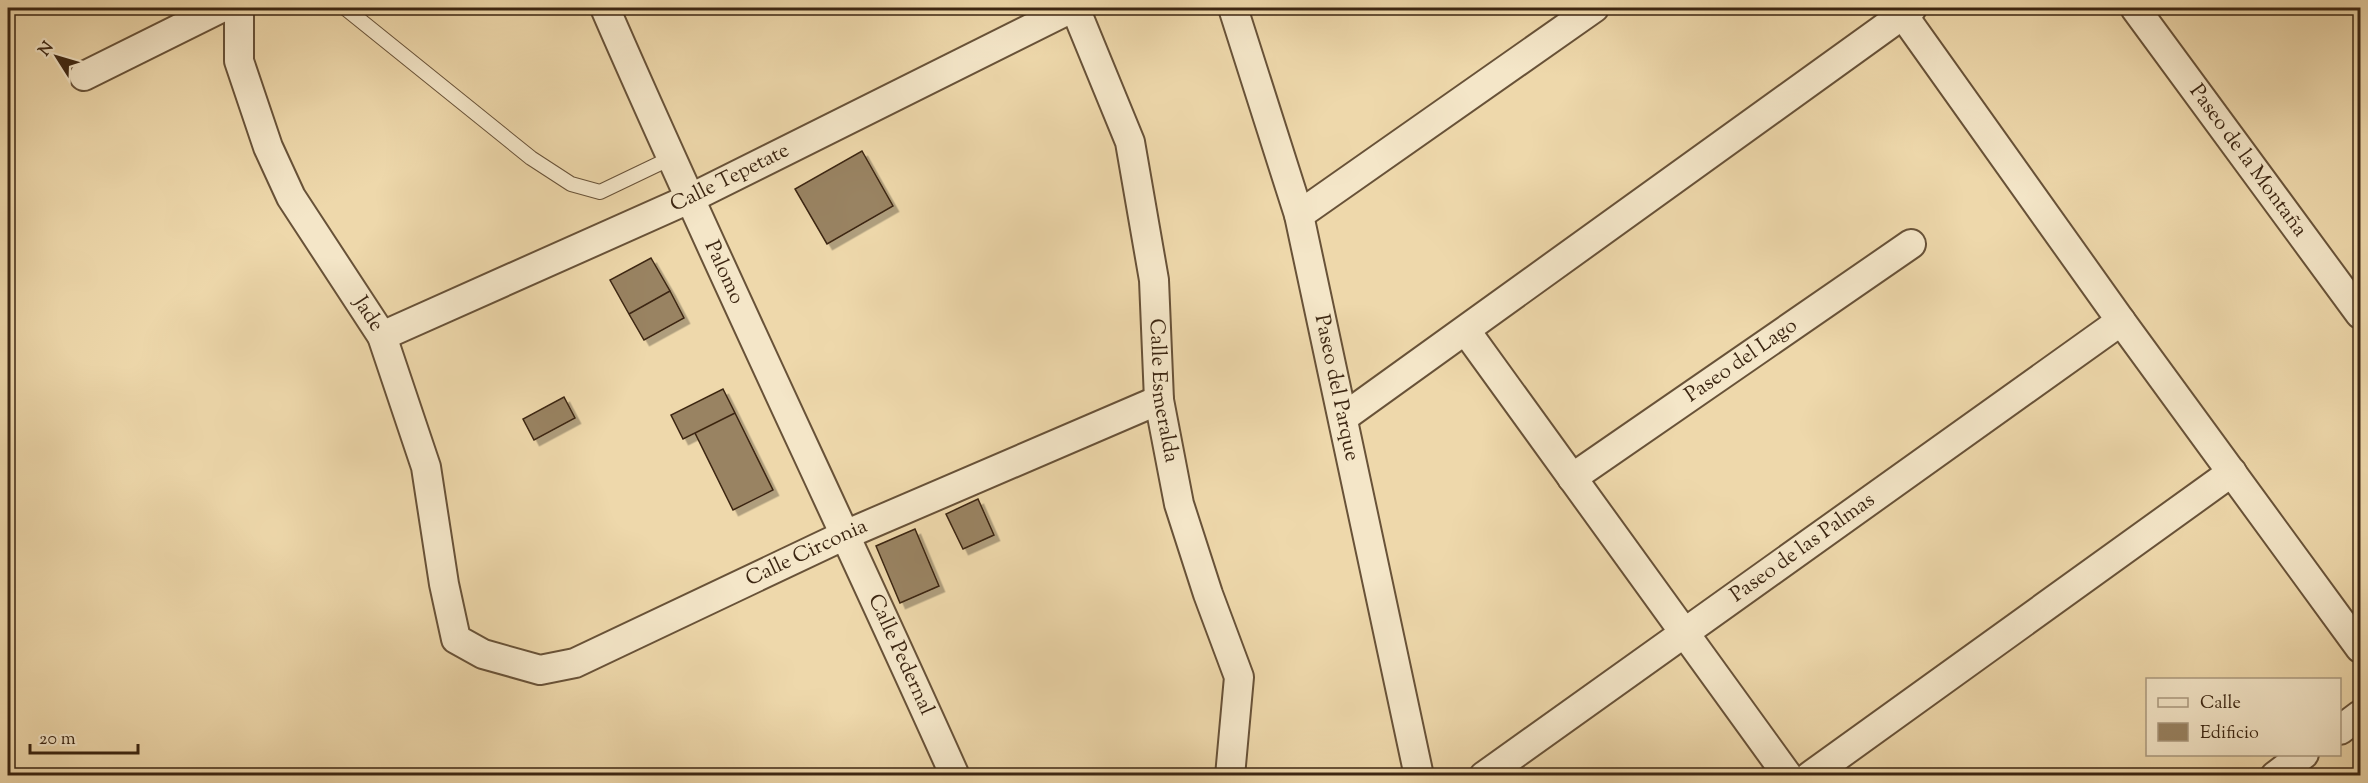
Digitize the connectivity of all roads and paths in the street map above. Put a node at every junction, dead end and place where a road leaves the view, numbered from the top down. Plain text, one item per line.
1 (221, 8) edge
2 (240, 8) edge
3 (345, 8) edge
4 (605, 8) edge
5 (1074, 8) edge
6 (1233, 8) edge
7 (1594, 8) edge
8 (2135, 8) edge
9 (1904, 10) edge
10 (84, 76) dead end
11 (671, 158) junction
12 (689, 199) junction
13 (1299, 215) junction
14 (1911, 244) dead end
15 (2361, 314) edge
16 (2121, 321) junction
17 (1466, 331) junction
18 (382, 336) junction
19 (1159, 400) junction
20 (1344, 417) junction
21 (2232, 472) junction
22 (1572, 478) junction
23 (845, 535) junction
24 (1684, 633) junction
25 (456, 639) joint
26 (2361, 648) edge
27 (2361, 715) edge
28 (2341, 729) edge
29 (2301, 756) edge
30 (955, 776) edge
31 (1230, 776) edge
32 (1419, 776) edge
33 (1484, 776) edge
34 (1788, 776) edge
35 (1810, 776) edge
36 (2274, 776) edge

1 - 10 street
2 - 18 street, Jade
3 - 11 lane
4 - 11 street, Palomo
5 - 12 street, Calle Tepetate
5 - 19 street, Calle Esmeralda
6 - 13 street, Paseo del Parque
7 - 13 street
8 - 15 street, Paseo de la Montaña
9 - 16 street
9 - 17 street
11 - 12 street, Palomo
12 - 18 street, Calle Tepetate
12 - 23 street, Palomo
13 - 20 street, Paseo del Parque
14 - 22 street, Paseo del Lago
16 - 21 street
16 - 24 street, Paseo de las Palmas
17 - 20 street
17 - 22 street
18 - 25 street, Jade
19 - 23 street, Calle Circonia
19 - 31 street, Calle Esmeralda
20 - 32 street, Paseo del Parque
21 - 26 street
21 - 35 street
22 - 24 street
23 - 25 street, Calle Circonia
23 - 30 street, Calle Pedernal
24 - 33 street, Paseo de las Palmas
24 - 34 street
27 - 28 street
29 - 36 street

